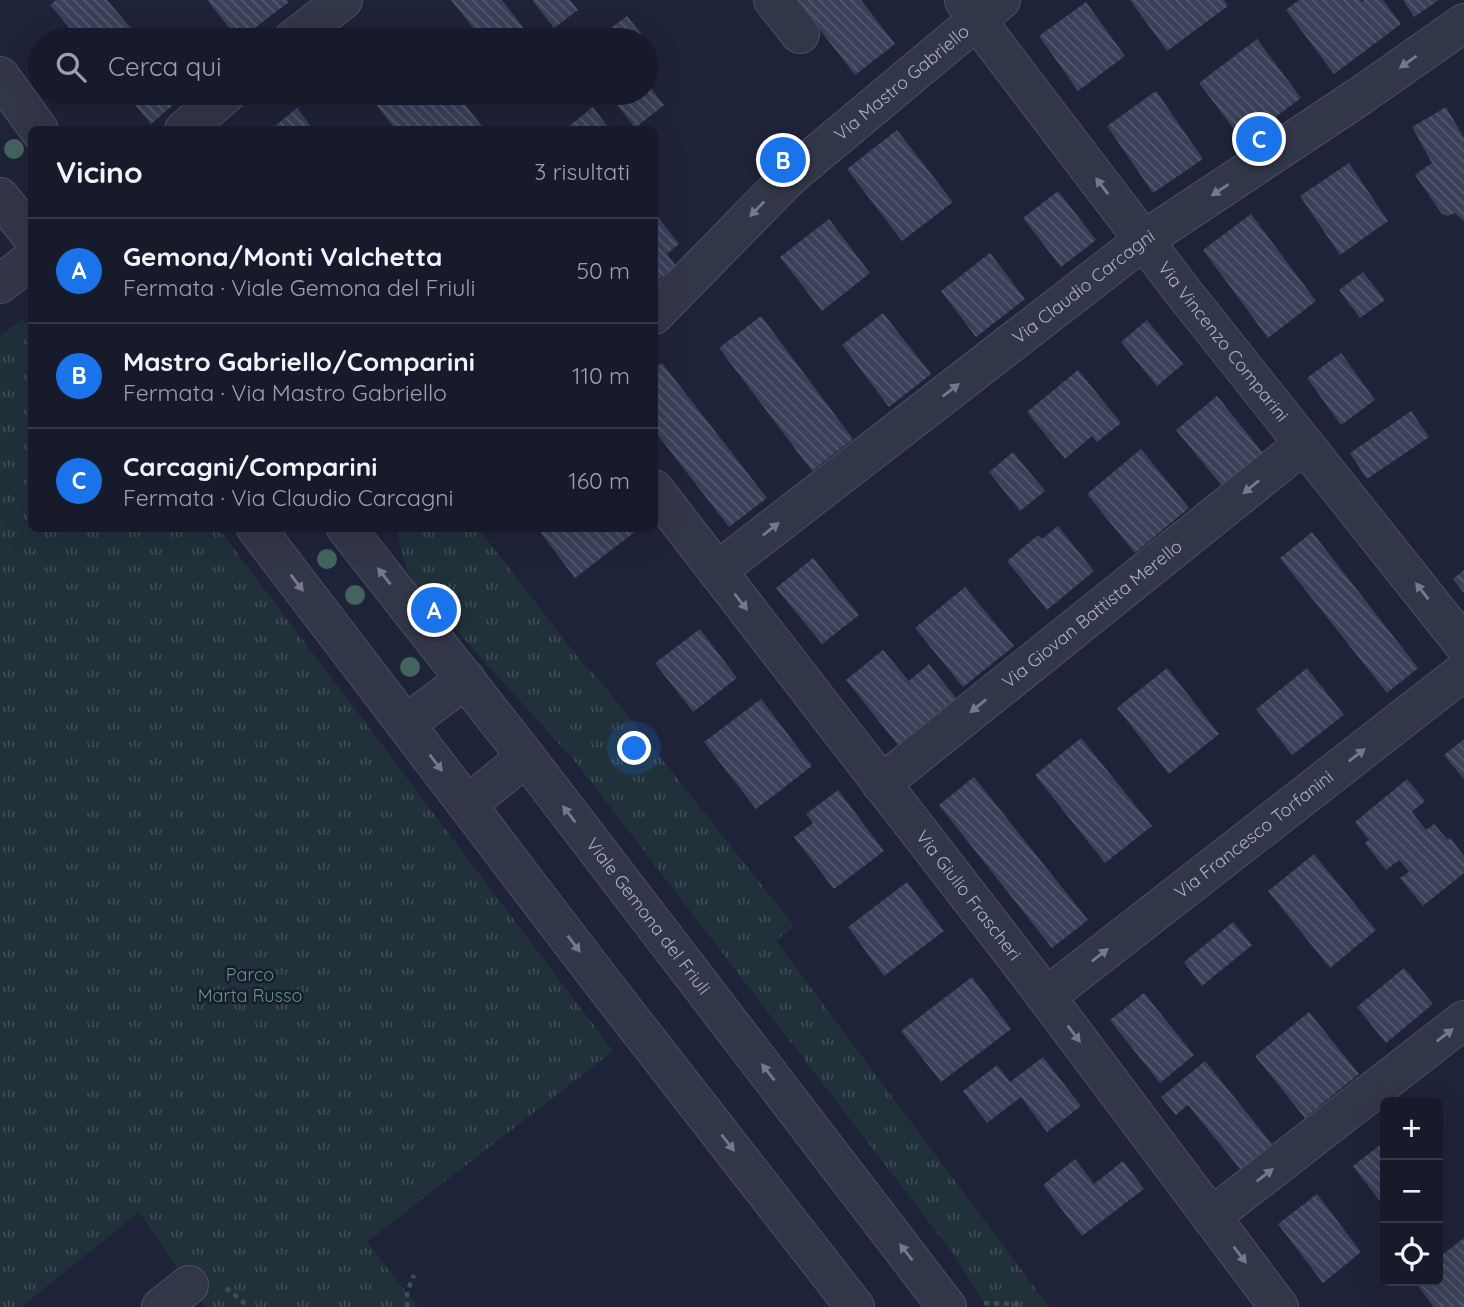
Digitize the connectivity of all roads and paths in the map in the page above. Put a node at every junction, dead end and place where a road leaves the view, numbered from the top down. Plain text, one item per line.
1 (343, 0) edge
2 (774, 0) edge
3 (981, 7) edge
4 (1464, 23) edge
5 (307, 28) edge
6 (800, 34) dead end
7 (0, 76) edge
8 (213, 105) edge
9 (36, 126) edge
10 (189, 126) edge
11 (0, 197) edge
12 (28, 232) edge
13 (1144, 240) junction
14 (28, 262) edge
15 (0, 284) edge
16 (658, 311) edge
17 (1304, 444) junction
18 (658, 494) edge
19 (259, 532) edge
20 (349, 532) edge
21 (717, 571) junction
22 (1464, 645) edge
23 (1464, 671) edge
24 (466, 679) junction
25 (406, 724) junction
26 (526, 757) junction
27 (881, 784) junction
28 (467, 805) junction
29 (1046, 997) junction
30 (1464, 1020) edge
31 (1211, 1217) junction
32 (414, 1275) dead end
33 (984, 1303) dead end
34 (407, 1307) edge
35 (855, 1307) edge
36 (947, 1307) edge
37 (1021, 1307) edge
38 (1279, 1307) edge

1 - 5 street
2 - 6 street
13 -> 3 street, Via Vincenzo Comparini
3 -> 16 street, Via Mastro Gabriello
4 -> 13 street, Via Claudio Carcagni
7 - 9 street
8 - 10 street
11 - 12 street
13 - 17 street, Via Vincenzo Comparini
21 -> 13 street, Via Claudio Carcagni
14 - 15 street
22 -> 17 street, Via Vincenzo Comparini
17 -> 27 street, Via Giovan Battista Merello
18 - 21 street, Via Giulio Frascheri
19 -> 25 street
24 -> 20 street, Viale Gemona del Friuli
21 -> 27 street, Via Giulio Frascheri
29 -> 23 street, Via Francesco Torfanini
24 - 25 street
24 - 26 street, Viale Gemona del Friuli
25 -> 28 street
26 - 28 street
36 -> 26 street, Viale Gemona del Friuli
27 - 29 street, Via Giulio Frascheri
28 -> 35 street
29 -> 31 street, Via Giulio Frascheri
31 -> 30 street
31 -> 38 street, Via Giulio Frascheri
32 - 34 path
33 - 37 path

